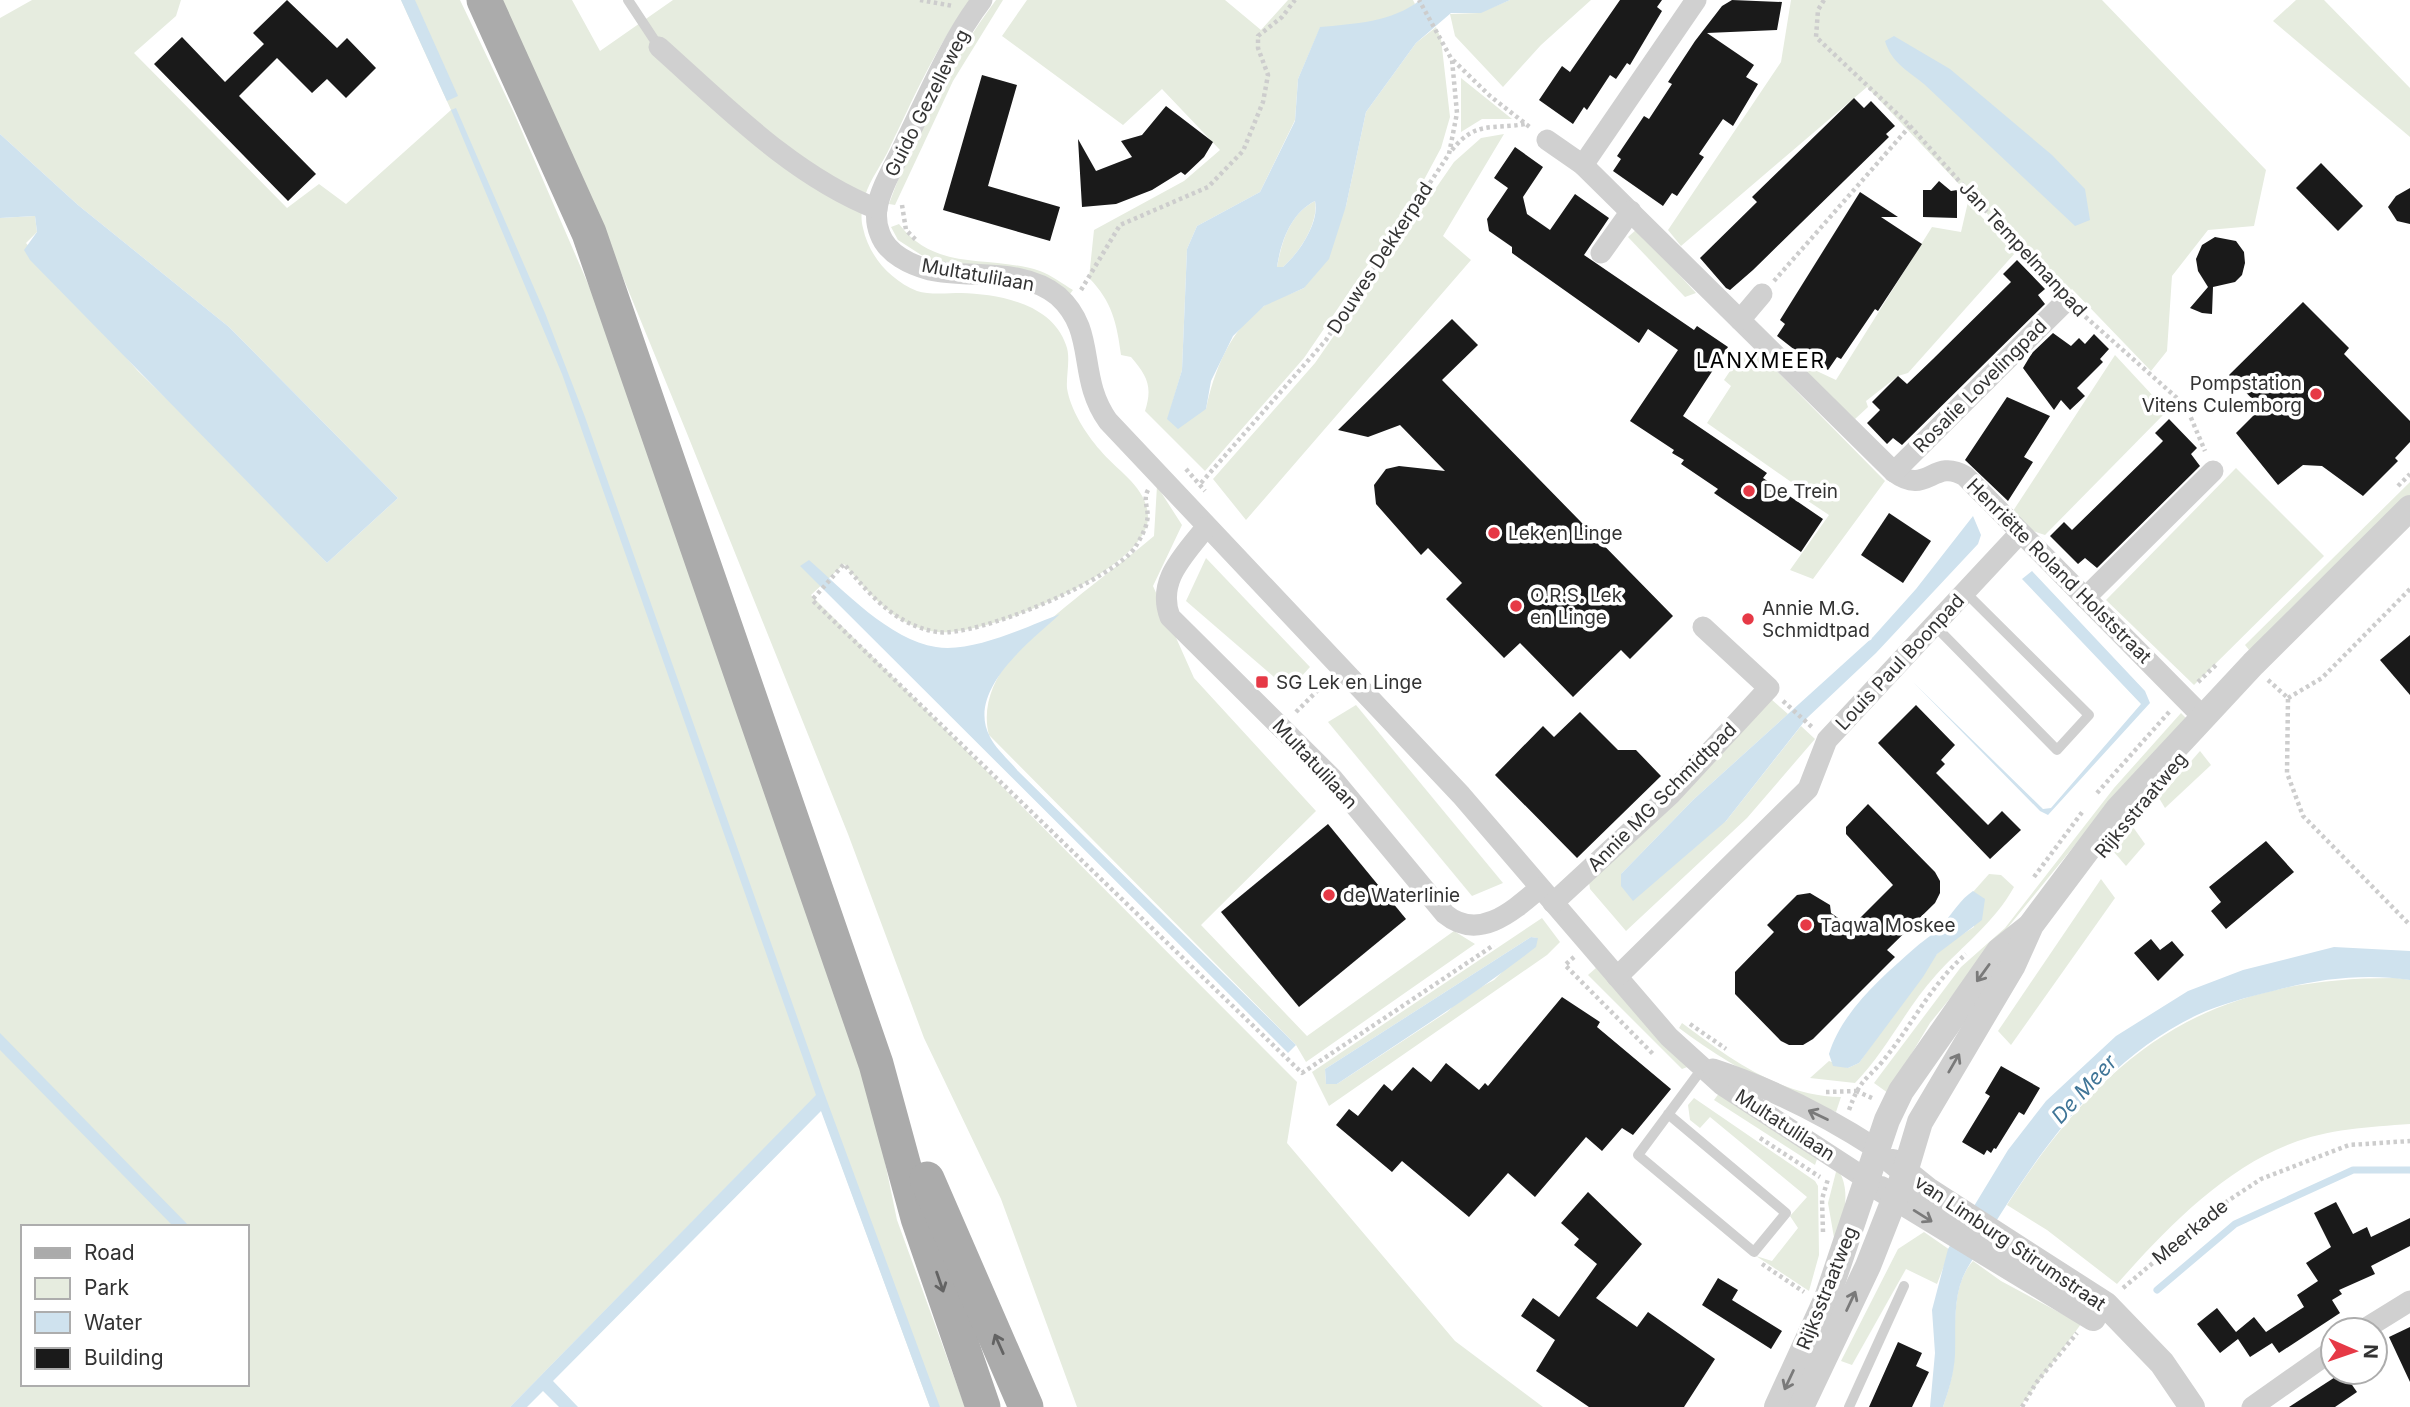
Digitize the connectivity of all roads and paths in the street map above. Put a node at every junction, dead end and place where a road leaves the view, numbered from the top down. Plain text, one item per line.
1 (484, 0) edge
2 (628, 0) edge
3 (920, 0) edge
4 (1295, 0) edge
5 (1419, 0) edge
6 (1696, 0) edge
7 (1824, 0) edge
8 (979, 4) edge
9 (660, 47) joint
10 (1452, 60) junction
11 (1526, 124) junction
12 (1910, 126) junction
13 (1547, 140) joint
14 (1449, 154) junction
15 (1583, 164) junction
16 (877, 209) junction
17 (1631, 211) junction
18 (1601, 253) dead end
19 (1762, 294) joint
20 (2066, 301) junction
21 (1070, 309) junction
22 (1740, 320) junction
23 (2213, 471) joint
24 (1158, 472) junction
25 (1894, 472) junction
26 (1201, 484) dead end
27 (2410, 508) edge
28 (1206, 527) junction
29 (2020, 534) junction
30 (2410, 589) edge
31 (1965, 592) junction
32 (2085, 598) junction
33 (1934, 625) junction
34 (1703, 627) dead end
35 (2253, 664) junction
36 (1339, 668) junction
37 (1774, 693) junction
38 (2288, 698) junction
39 (2203, 717) junction
40 (1281, 727) junction
41 (1815, 730) dead end
42 (1546, 895) junction
43 (2031, 925) junction
44 (2410, 925) edge
45 (1504, 938) dead end
46 (1617, 977) junction
47 (876, 1064) junction
48 (1704, 1066) junction
49 (1856, 1091) dead end
50 (1668, 1114) junction
51 (1844, 1128) junction
52 (2410, 1141) edge
53 (1877, 1149) junction
54 (1834, 1156) junction
55 (1905, 1172) junction
56 (1868, 1180) junction
57 (1895, 1198) junction
58 (1955, 1222) junction
59 (1824, 1237) dead end
60 (1754, 1252) junction
61 (1904, 1286) dead end
62 (1811, 1297) dead end
63 (2410, 1301) edge
64 (2099, 1312) junction
65 (2385, 1316) edge
66 (2319, 1360) edge
67 (983, 1407) edge
68 (1026, 1407) edge
69 (1777, 1407) edge
70 (1801, 1407) edge
71 (1849, 1407) edge
72 (2022, 1407) edge
73 (2175, 1407) edge
74 (2192, 1407) edge
75 (2252, 1407) edge

1 - 47 main road
2 - 9 lane
3 - 8 path
4 - 21 path
5 - 10 path, Douwes Dekkerpad
6 - 15 street
7 - 12 path, Jan Tempelmanpad
8 - 16 street, Guido Gezelleweg
9 - 16 street
10 - 11 path
10 - 14 path, Douwes Dekkerpad
11 - 13 path
11 - 14 path
12 - 19 path
12 - 20 path, Jan Tempelmanpad
13 - 15 street
14 - 26 path, Douwes Dekkerpad
15 - 17 street
16 - 21 street, Multatulilaan
17 - 18 street
17 - 22 street
19 - 22 street
20 - 23 path, Jan Tempelmanpad
20 - 25 street, Rosalie Lovelingpad
21 - 24 street, Multatulilaan
22 - 25 street
23 - 32 street
24 - 28 street, Multatulilaan
24 - 45 path
25 - 29 street, Henriëtte Roland Holststraat
27 - 35 street, Rijksstraatweg
28 - 36 street, Multatulilaan
28 - 40 street, Multatulilaan
29 - 31 street, Louis Paul Boonpad
29 - 32 street, Henriëtte Roland Holststraat
30 - 38 path
31 - 33 street, Louis Paul Boonpad
31 - 33 lane
32 - 39 street, Henriëtte Roland Holststraat
33 - 46 street, Louis Paul Boonpad
34 - 37 street
35 - 38 path
35 - 39 street, Rijksstraatweg
36 - 40 path
36 - 42 street, Multatulilaan
37 - 41 path
37 - 42 street, Annie MG Schmidtpad
38 - 44 path
39 - 43 street, Rijksstraatweg
40 - 42 street, Multatulilaan
42 - 46 street, Multatulilaan
43 -> 53 street, Rijksstraatweg
55 -> 43 street, Rijksstraatweg
46 - 48 street, Multatulilaan
47 -> 67 main road
68 -> 47 main road
48 - 50 lane
51 -> 48 street, Multatulilaan
48 - 54 street, Multatulilaan
49 - 51 path
50 - 60 lane
50 - 60 lane
51 - 53 street, Multatulilaan
52 - 64 path, Meerkade
53 - 55 street, van Limburg Stirumstraat
53 - 56 street, Rijksstraatweg
54 - 56 street, Multatulilaan
54 - 59 path
55 - 57 street, Rijksstraatweg
55 - 58 street, van Limburg Stirumstraat
56 - 57 street, van Limburg Stirumstraat
56 -> 69 street, Rijksstraatweg
57 -> 58 street, van Limburg Stirumstraat
70 -> 57 street, Rijksstraatweg
58 - 64 street, van Limburg Stirumstraat
60 - 62 path
61 - 71 lane
63 - 65 street
64 - 72 path, Meerkade
64 - 73 street, van Limburg Stirumstraat
64 - 74 street, van Limburg Stirumstraat
66 - 75 street

